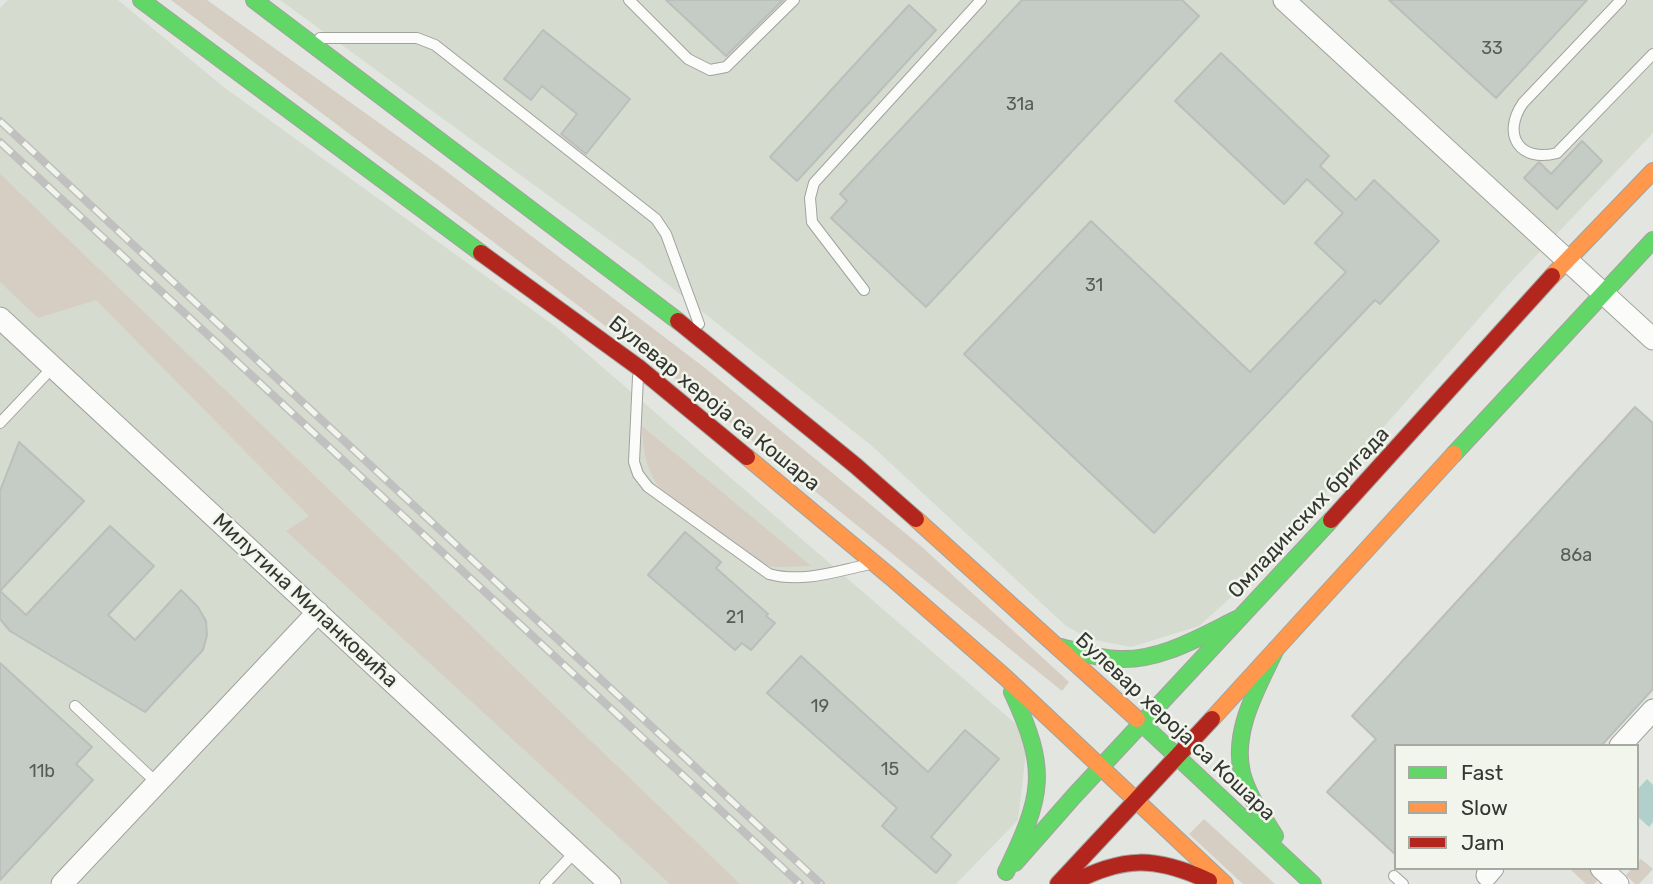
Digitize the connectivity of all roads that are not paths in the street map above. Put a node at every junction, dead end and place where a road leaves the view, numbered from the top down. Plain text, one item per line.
1 (141, 0) edge
2 (254, 0) edge
3 (629, 0) edge
4 (794, 0) edge
5 (981, 0) edge
6 (1284, 0) edge
7 (1621, 0) edge
8 (304, 38) junction
9 (1653, 54) edge
10 (1653, 171) edge
11 (1653, 240) edge
12 (1567, 262) junction
13 (864, 290) dead end
14 (1604, 295) junction
15 (0, 318) edge
16 (1653, 339) edge
17 (704, 340) junction
18 (53, 367) junction
19 (638, 367) junction
20 (0, 423) edge
21 (875, 564) junction
22 (318, 612) junction
23 (1241, 617) junction
24 (1058, 646) junction
25 (1276, 649) junction
26 (1005, 677) junction
27 (75, 706) dead end
28 (1652, 714) edge
29 (1142, 723) junction
30 (1622, 744) edge
31 (1177, 757) junction
32 (1100, 767) junction
33 (157, 783) junction
34 (1135, 800) junction
35 (575, 852) junction
36 (1289, 863) junction
37 (1603, 870) edge
38 (1001, 878) edge
39 (62, 884) edge
40 (545, 884) edge
41 (610, 884) edge
42 (1058, 884) edge
43 (1070, 884) edge
44 (1215, 884) edge
45 (1225, 884) edge
46 (1313, 884) edge
47 (1618, 884) edge

1 - 19 main road, Булевар хероја са Кошара
2 - 8 main road, Булевар хероја са Кошара
3 - 4 lane
5 - 13 lane
6 - 12 street
7 - 9 lane
8 - 17 main road, Булевар хероја са Кошара
8 - 17 lane
10 - 12 main road, Омладинских бригада
11 - 14 main road
12 - 14 street
12 - 23 main road, Омладинских бригада
14 - 16 street
14 - 25 main road
15 - 18 street, Милутина Миланковића
17 - 24 main road, Булевар хероја са Кошара
18 - 20 lane
18 - 22 street, Милутина Миланковића
19 - 21 main road, Булевар хероја са Кошара
19 - 21 lane
21 - 26 main road, Булевар хероја са Кошара
22 - 33 street
22 - 35 street, Милутина Миланковића
23 - 24 main road
23 - 29 main road, Омладинских бригада
24 - 29 main road, Булевар хероја са Кошара
25 - 31 main road
25 - 36 main road
26 - 32 main road, Булевар хероја са Кошара
26 - 38 main road
27 - 33 lane
28 - 30 street
29 - 31 main road, Булевар хероја са Кошара
29 - 32 main road, Омладинских бригада
31 - 34 main road
31 - 36 main road, Булевар хероја са Кошара
32 - 34 main road, Булевар хероја са Кошара
32 - 38 main road, Омладинских бригада
33 - 39 street
34 - 42 main road
34 - 45 main road, Булевар хероја са Кошара
35 - 40 lane
35 - 41 street, Милутина Миланковића
36 - 46 main road, Булевар хероја са Кошара
37 - 47 street
43 - 44 main road

